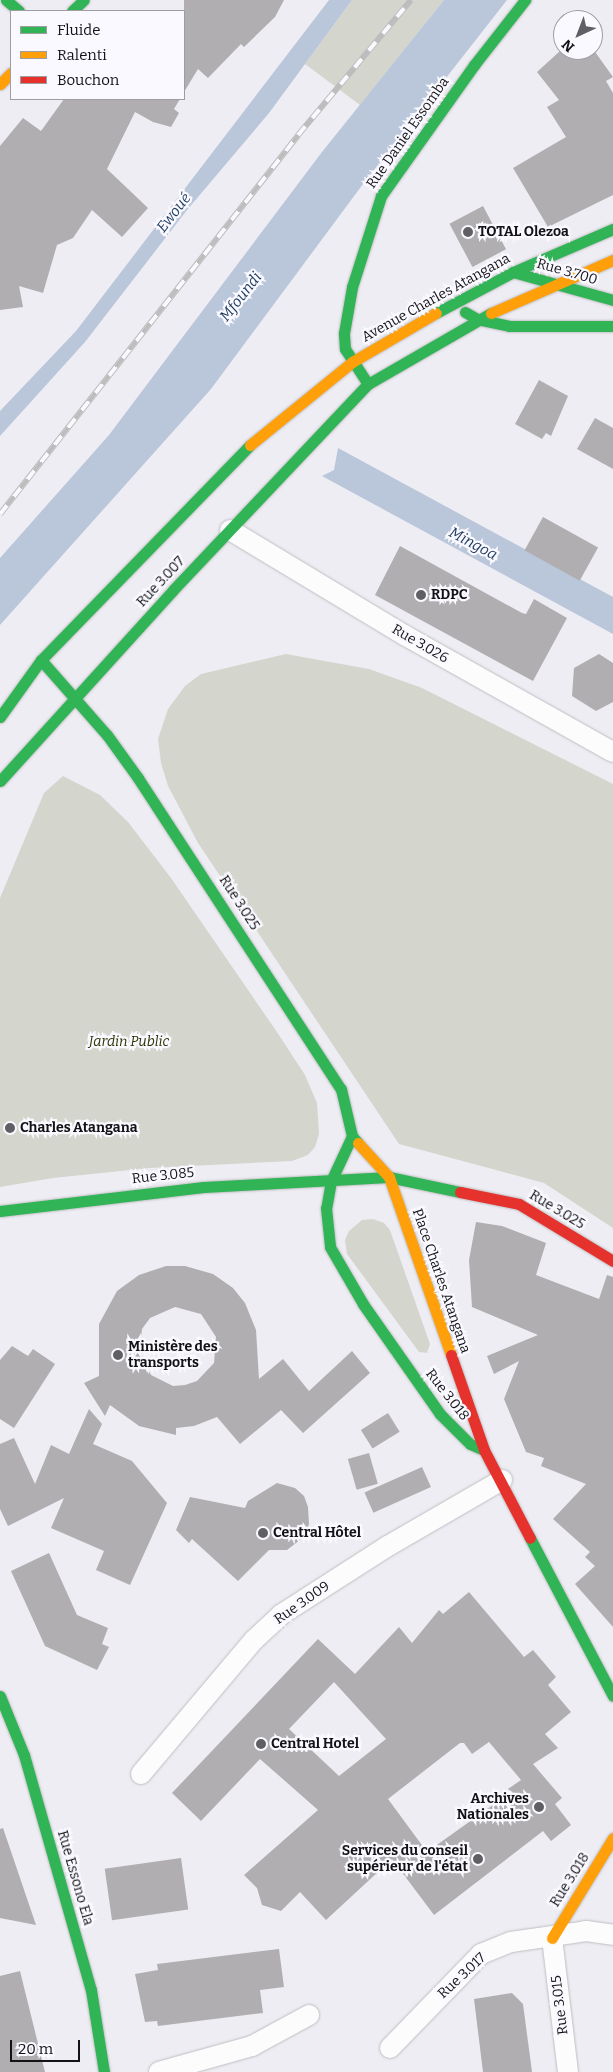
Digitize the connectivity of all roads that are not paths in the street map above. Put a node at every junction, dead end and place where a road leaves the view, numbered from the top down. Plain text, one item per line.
1 (6, 0) edge
2 (84, 0) edge
3 (525, 0) edge
4 (18, 10) edge
5 (73, 10) edge
6 (10, 74) edge
7 (0, 84) edge
8 (613, 229) edge
9 (613, 260) edge
10 (513, 272) junction
11 (553, 286) junction
12 (613, 300) edge
13 (451, 304) junction
14 (476, 319) junction
15 (613, 326) edge
16 (352, 362) junction
17 (368, 384) junction
18 (230, 530) junction
19 (40, 660) junction
20 (77, 699) junction
21 (0, 717) edge
22 (613, 752) edge
23 (0, 781) edge
24 (352, 1136) junction
25 (389, 1177) junction
26 (331, 1181) junction
27 (0, 1211) edge
28 (613, 1261) edge
29 (484, 1450) junction
30 (502, 1480) junction
31 (0, 1696) edge
32 (613, 1696) edge
33 (141, 1774) dead end
34 (613, 1838) edge
35 (613, 1935) edge
36 (552, 1938) junction
37 (309, 2014) dead end
38 (390, 2048) dead end
39 (104, 2072) edge
40 (159, 2072) edge
41 (568, 2072) edge

1 - 4 main road
2 - 5 main road
3 - 16 main road, Rue Daniel Essomba
6 - 7 main road
8 - 10 main road, Avenue Charles Atangana
9 - 11 main road
10 - 11 main road, Rue 3.700
10 - 13 main road, Avenue Charles Atangana
11 - 12 main road, Rue 3.700
11 - 14 main road
13 - 14 main road
13 - 16 main road, Avenue Charles Atangana
14 - 15 main road
14 - 17 main road
16 - 17 main road, Rue Daniel Essomba
16 - 19 main road, Avenue Charles Atangana
17 - 18 main road, Rue 3.007
18 - 20 main road, Rue 3.007
18 - 22 street, Rue 3.026
19 - 20 main road, Rue 3.025
19 - 21 main road
20 - 23 main road, Rue 3.007
20 - 24 main road, Rue 3.025
24 - 25 main road, Rue 3.025
24 - 26 main road
25 - 26 main road
25 - 28 main road, Rue 3.025
25 - 29 main road, Place Charles Atangana
26 - 27 main road, Rue 3.085
26 - 29 main road, Rue 3.018
29 - 30 main road, Rue 3.018
30 - 32 main road, Rue 3.018
30 - 33 street, Rue 3.009
31 - 39 main road, Rue Essono Ela
34 - 36 main road, Rue 3.018
35 - 36 street, Rue 3.017
36 - 38 street, Rue 3.017
36 - 41 street, Rue 3.015
37 - 40 street

